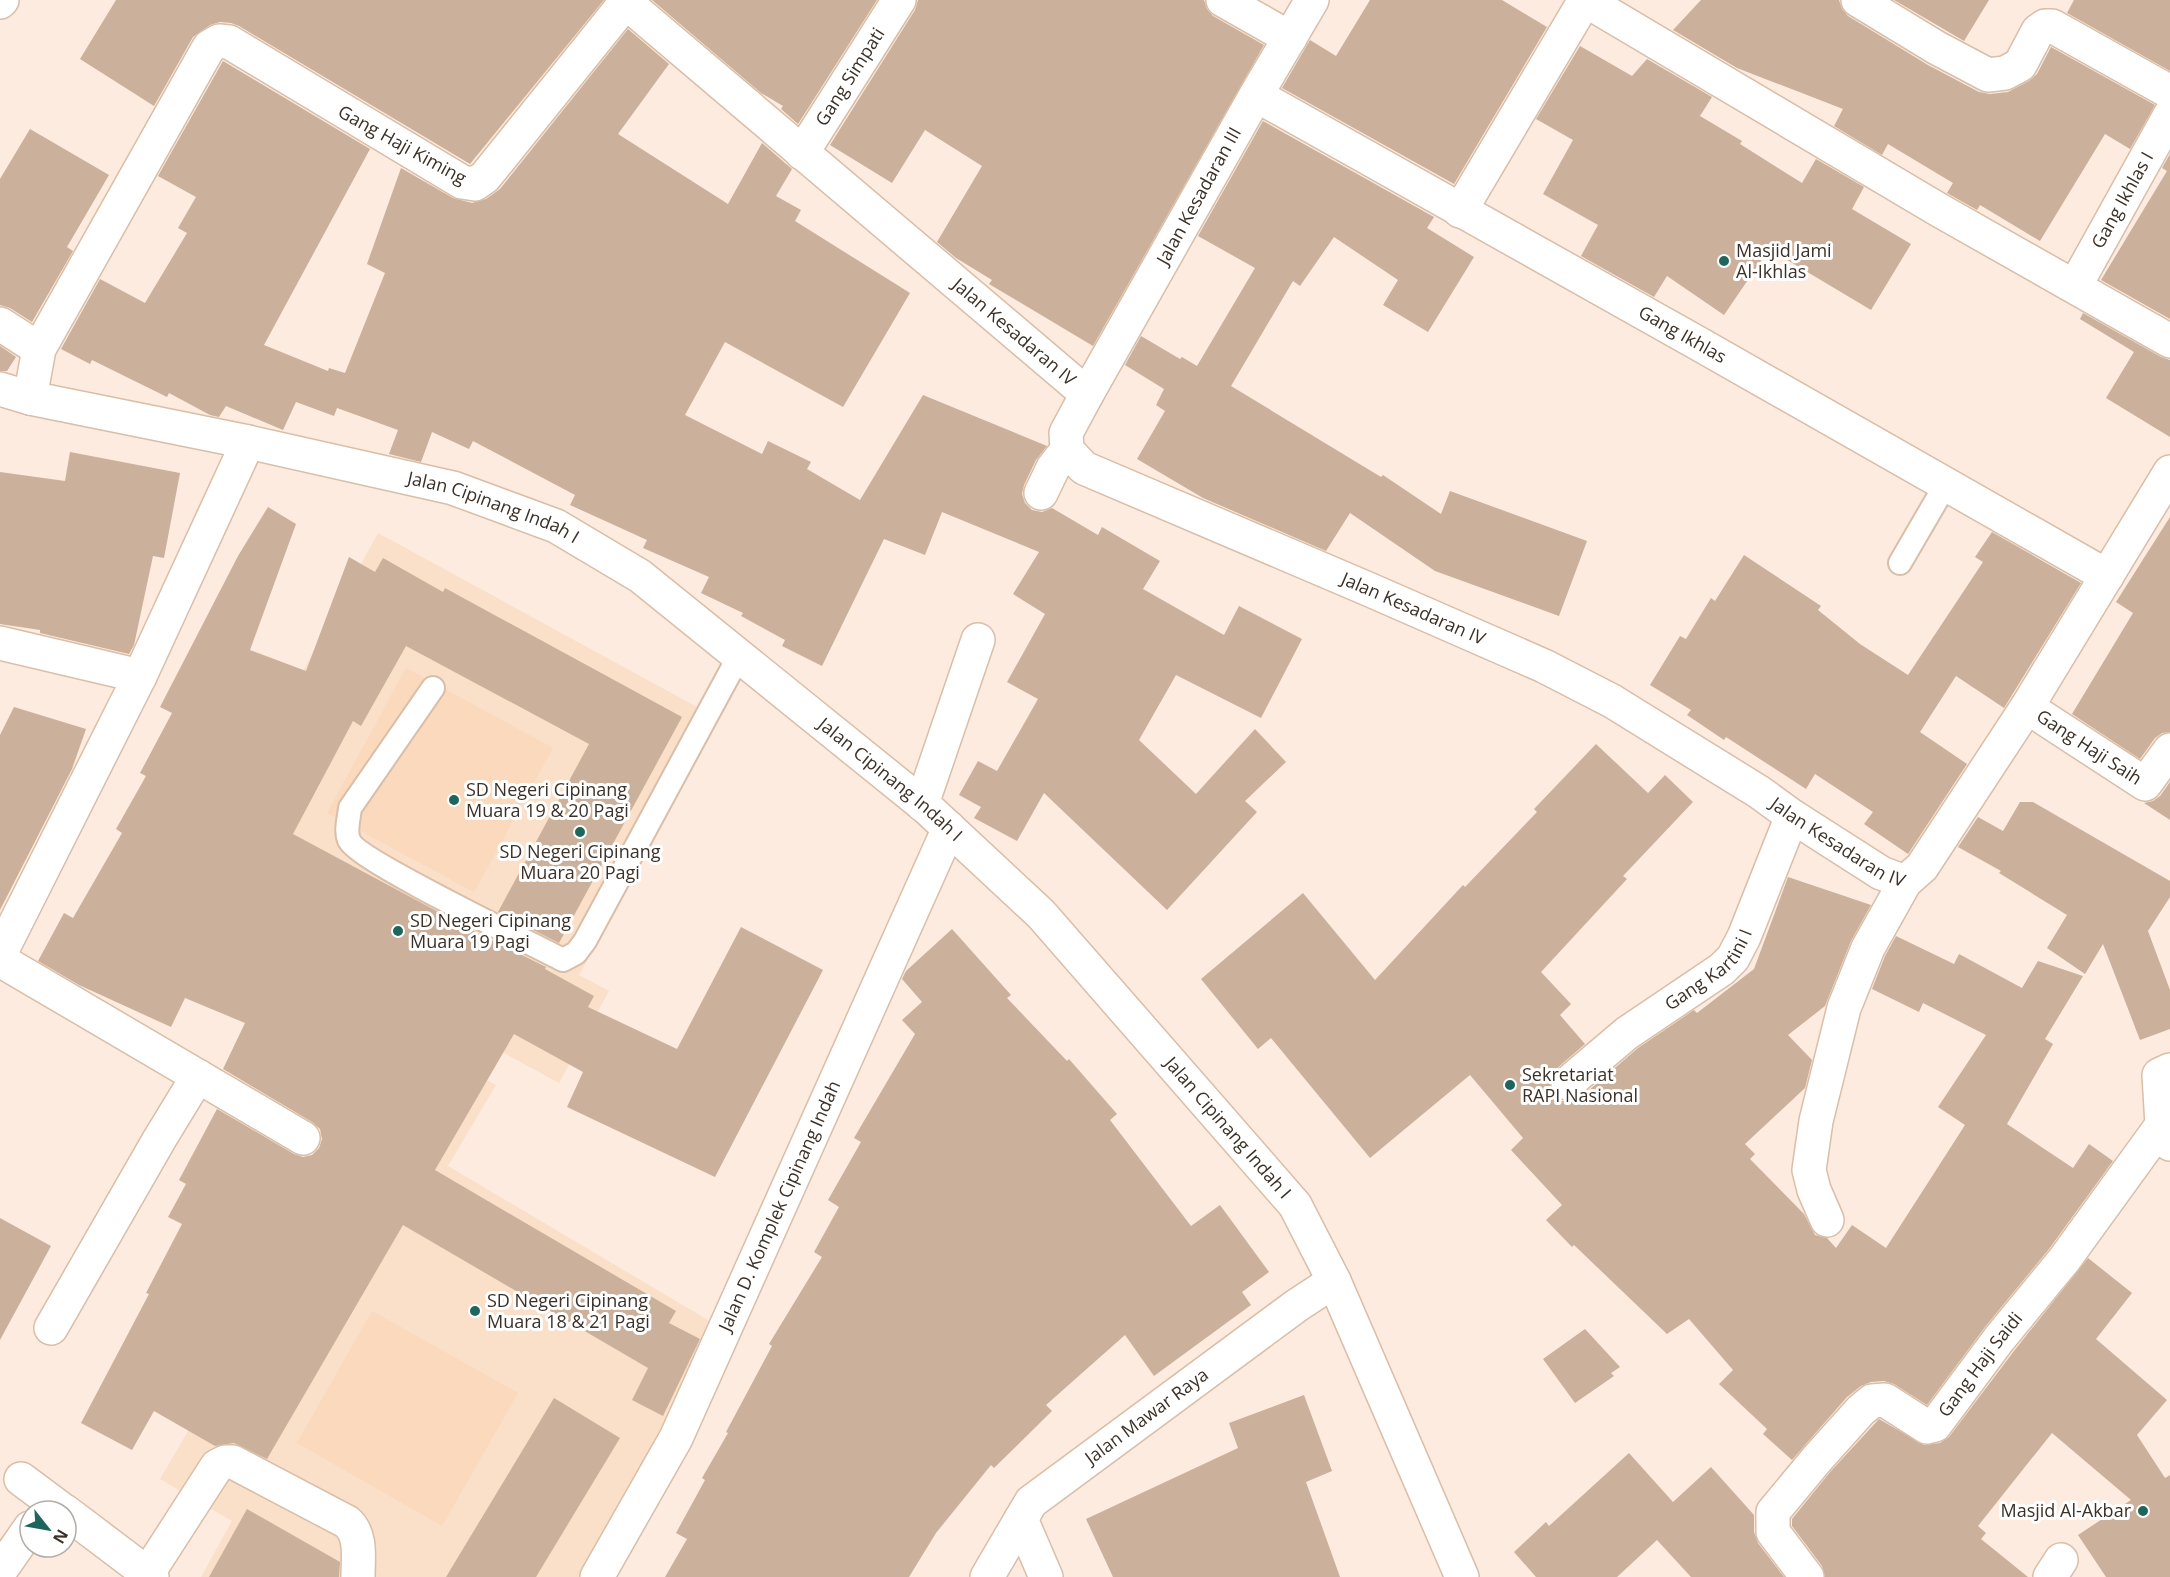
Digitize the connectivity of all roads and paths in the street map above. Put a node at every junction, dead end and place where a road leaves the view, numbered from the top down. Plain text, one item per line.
1 (899, 0) edge
2 (1223, 0) edge
3 (1312, 0) edge
4 (1585, 0) edge
5 (1858, 0) edge
6 (625, 1) edge
7 (1290, 38) junction
8 (2170, 92) edge
9 (1256, 95) junction
10 (2170, 116) edge
11 (802, 153) junction
12 (1460, 211) junction
13 (2075, 286) junction
14 (0, 324) edge
15 (2170, 341) edge
16 (39, 349) junction
17 (15, 393) edge
18 (1087, 394) junction
19 (248, 442) junction
20 (1067, 450) junction
21 (2170, 472) edge
22 (1946, 484) junction
23 (1041, 493) dead end
24 (1900, 563) dead end
25 (2107, 576) junction
26 (978, 640) dead end
27 (0, 644) edge
28 (740, 656) junction
29 (140, 676) junction
30 (434, 688) dead end
31 (2027, 707) junction
32 (2170, 750) edge
33 (922, 804) junction
34 (1792, 816) junction
35 (949, 828) junction
36 (1905, 882) junction
37 (0, 954) edge
38 (0, 960) edge
39 (2170, 1070) edge
40 (198, 1076) junction
41 (1568, 1083) dead end
42 (2166, 1135) edge
43 (303, 1138) dead end
44 (1827, 1220) dead end
45 (1334, 1281) junction
46 (51, 1328) dead end
47 (21, 1479) dead end
48 (44, 1499) edge
49 (1021, 1519) junction
50 (78, 1524) edge
51 (18, 1545) edge
52 (0, 1571) edge
53 (150, 1575) edge
54 (358, 1577) edge
55 (597, 1577) edge
56 (987, 1577) edge
57 (1046, 1577) edge
58 (1462, 1577) edge
59 (1807, 1577) edge

1 - 11 street, Gang Simpati
2 - 7 street
3 - 7 street, Jalan Kesadaran III
4 - 12 street
4 - 13 street
5 - 8 street
6 - 11 street, Jalan Kesadaran IV
6 - 16 street, Gang Haji Kiming
7 - 9 street, Jalan Kesadaran III
9 - 12 street, Gang Ikhlas
9 - 18 street, Jalan Kesadaran III
10 - 13 street, Gang Ikhlas I
11 - 18 street, Jalan Kesadaran IV
12 - 22 street, Gang Ikhlas
13 - 15 street
14 - 16 street
16 - 17 street
17 - 19 street, Jalan Cipinang Indah I
18 - 20 street, Jalan Kesadaran IV
19 - 28 street, Jalan Cipinang Indah I
19 - 29 street
20 - 23 street
20 - 34 street, Jalan Kesadaran IV
21 - 25 street, Jalan Kesadaran IV
22 - 24 lane
22 - 25 street, Gang Ikhlas
25 - 31 street, Jalan Kesadaran IV
26 - 33 street
27 - 29 street
28 - 30 lane
28 - 33 street, Jalan Cipinang Indah I
29 - 37 street
31 - 32 street, Gang Haji Saih
31 - 36 street, Jalan Kesadaran IV
33 - 35 street, Jalan Cipinang Indah I
34 - 36 street, Jalan Kesadaran IV
34 - 41 street, Gang Kartini I
35 - 45 street, Jalan Cipinang Indah I
35 - 55 street, Jalan D. Komplek Cipinang Indah
36 - 44 street
38 - 40 street
39 - 42 street
40 - 43 street
40 - 46 street
42 - 59 street, Gang Haji Saidi
45 - 49 street, Jalan Mawar Raya
45 - 58 street, Jalan Cipinang Indah I
47 - 48 street
49 - 56 street, Jalan Mawar Raya
49 - 57 street
50 - 53 street
51 - 52 street
53 - 54 street

